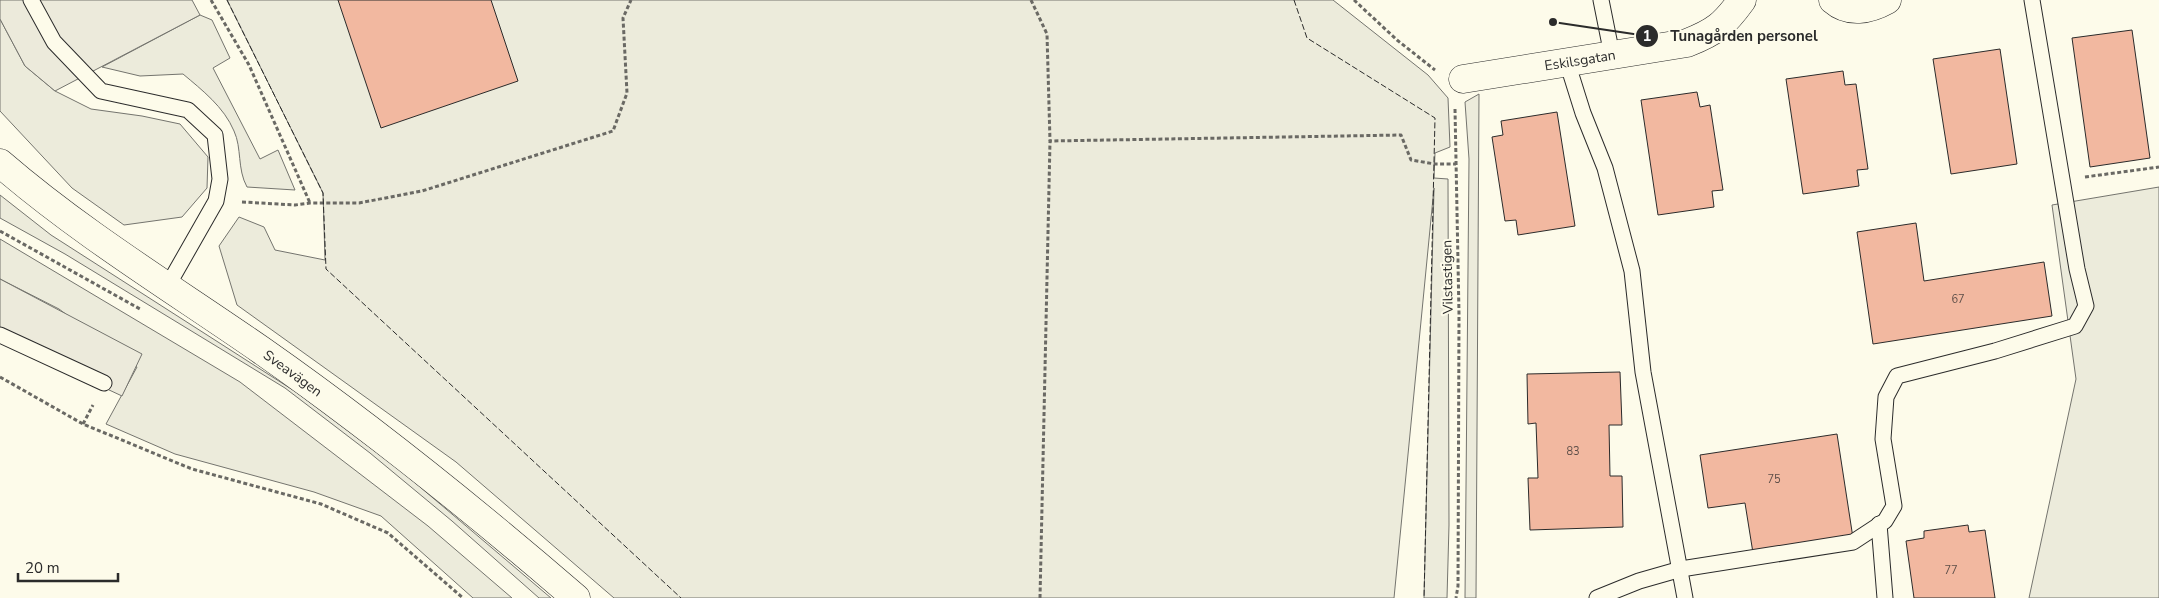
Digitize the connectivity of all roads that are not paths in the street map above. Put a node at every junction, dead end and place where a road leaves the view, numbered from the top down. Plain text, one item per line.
1 (30, 0) edge
2 (1601, 0) edge
3 (1742, 0) edge
4 (1833, 0) edge
5 (1887, 0) edge
6 (2032, 0) edge
7 (1612, 55) junction
8 (1567, 62) junction
9 (1453, 77) road end
10 (0, 162) edge
11 (167, 287) junction
12 (0, 334) edge
13 (104, 383) dead end
14 (1878, 524) junction
15 (1681, 569) junction
16 (576, 598) edge
17 (1597, 598) edge
18 (1686, 598) edge
19 (1885, 598) edge

1 - 11 lane
2 - 7 lane
3 - 7 main road, Eskilsgatan
4 - 5 main road
6 - 14 lane
7 - 8 main road, Eskilsgatan
8 - 9 main road, Eskilsgatan
8 - 15 lane
10 - 11 main road, Sveavägen
11 - 16 main road, Sveavägen
12 - 13 lane
14 - 15 lane
14 - 19 lane
15 - 17 lane
15 - 18 lane

